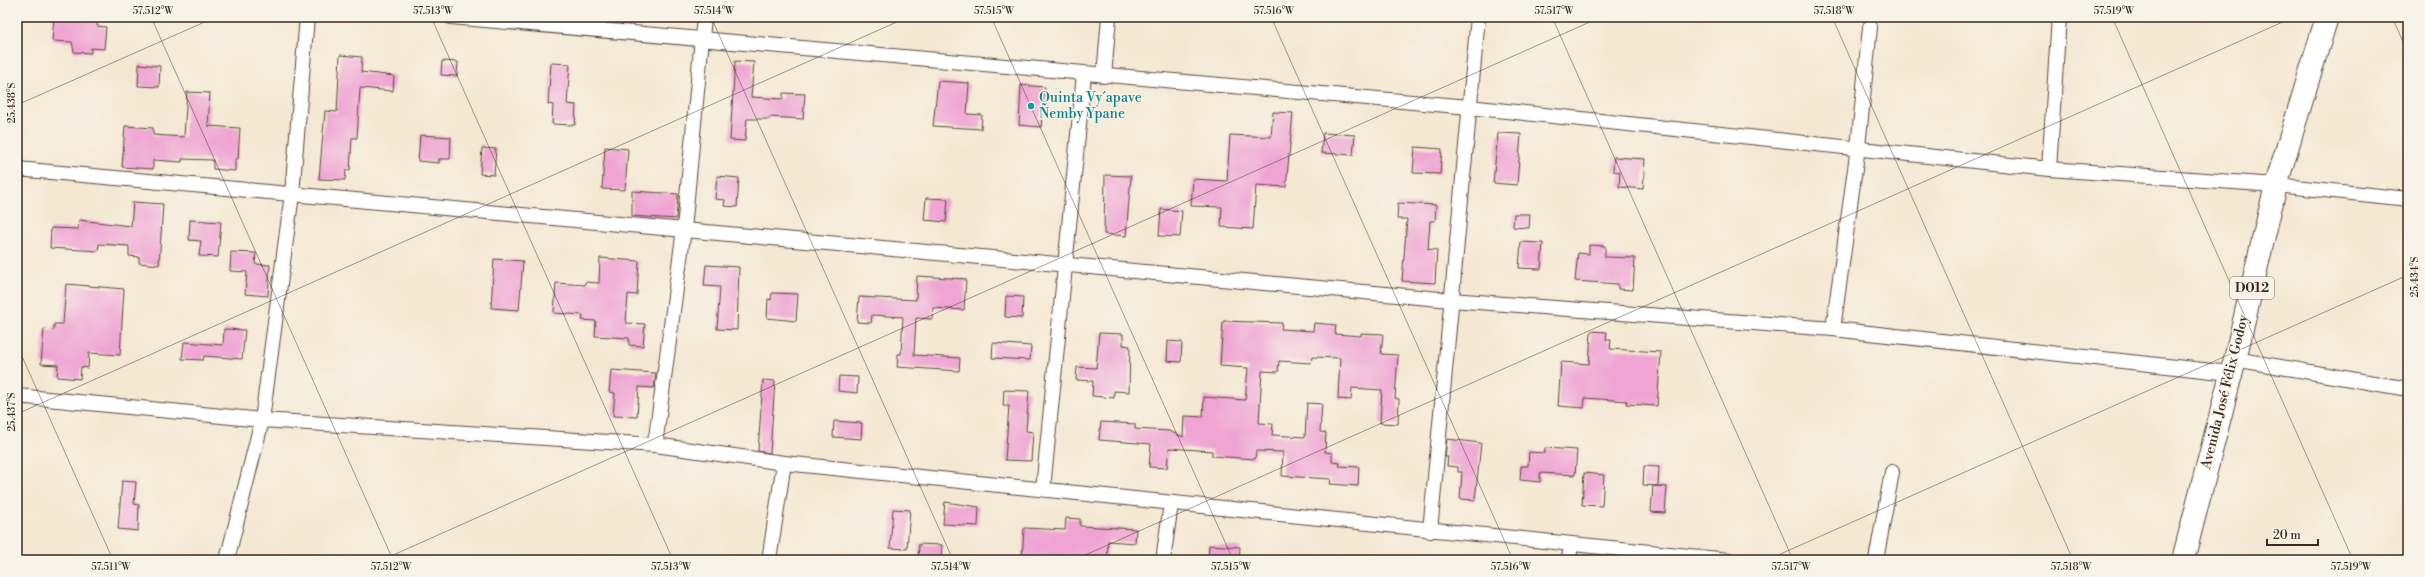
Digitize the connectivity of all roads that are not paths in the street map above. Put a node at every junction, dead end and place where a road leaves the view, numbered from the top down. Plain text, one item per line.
1 (308, 17) edge
2 (450, 17) edge
3 (704, 17) edge
4 (1109, 17) edge
5 (1478, 17) edge
6 (2059, 17) edge
7 (2327, 17) edge
8 (1870, 27) dead end
9 (700, 39) junction
10 (1084, 74) junction
11 (1104, 76) junction
12 (1469, 107) junction
13 (1858, 147) junction
14 (17, 169) edge
15 (2049, 169) junction
16 (2276, 185) junction
17 (292, 194) junction
18 (2408, 199) edge
19 (684, 229) junction
20 (1066, 266) junction
21 (1451, 300) junction
22 (1834, 329) junction
23 (2232, 366) junction
24 (2408, 389) edge
25 (17, 396) edge
26 (262, 420) junction
27 (656, 445) junction
28 (784, 463) junction
29 (1892, 472) dead end
30 (1043, 489) junction
31 (1171, 504) junction
32 (1430, 530) junction
33 (1571, 544) junction
34 (227, 560) edge
35 (769, 560) edge
36 (1163, 560) edge
37 (1569, 560) edge
38 (1728, 560) edge
39 (1876, 560) edge
40 (2183, 560) edge

1 - 17 street
2 - 9 street
3 - 9 street
4 - 11 street
5 - 12 street
6 - 15 street
7 - 16 main road, Avenida José Félix Godoy / D012
8 - 13 street
9 - 10 street
9 - 19 street
10 - 11 street
10 - 20 street
11 - 12 street
12 - 13 street
12 - 21 street
13 - 15 street
13 - 22 street
14 - 17 street
15 - 16 street
16 - 18 street
16 - 23 main road, Avenida José Félix Godoy / D012
17 - 19 street
17 - 26 street
19 - 20 street
19 - 27 street
20 - 21 street
20 - 30 street
21 - 22 street
21 - 32 street
22 - 23 street
23 - 24 street
23 - 40 main road, Avenida José Félix Godoy / D012
25 - 26 street
26 - 27 street
26 - 34 street
27 - 28 street
28 - 30 street
28 - 35 street
29 - 39 street
30 - 31 street
31 - 32 street
31 - 36 street
32 - 33 street
33 - 37 street
33 - 38 street

